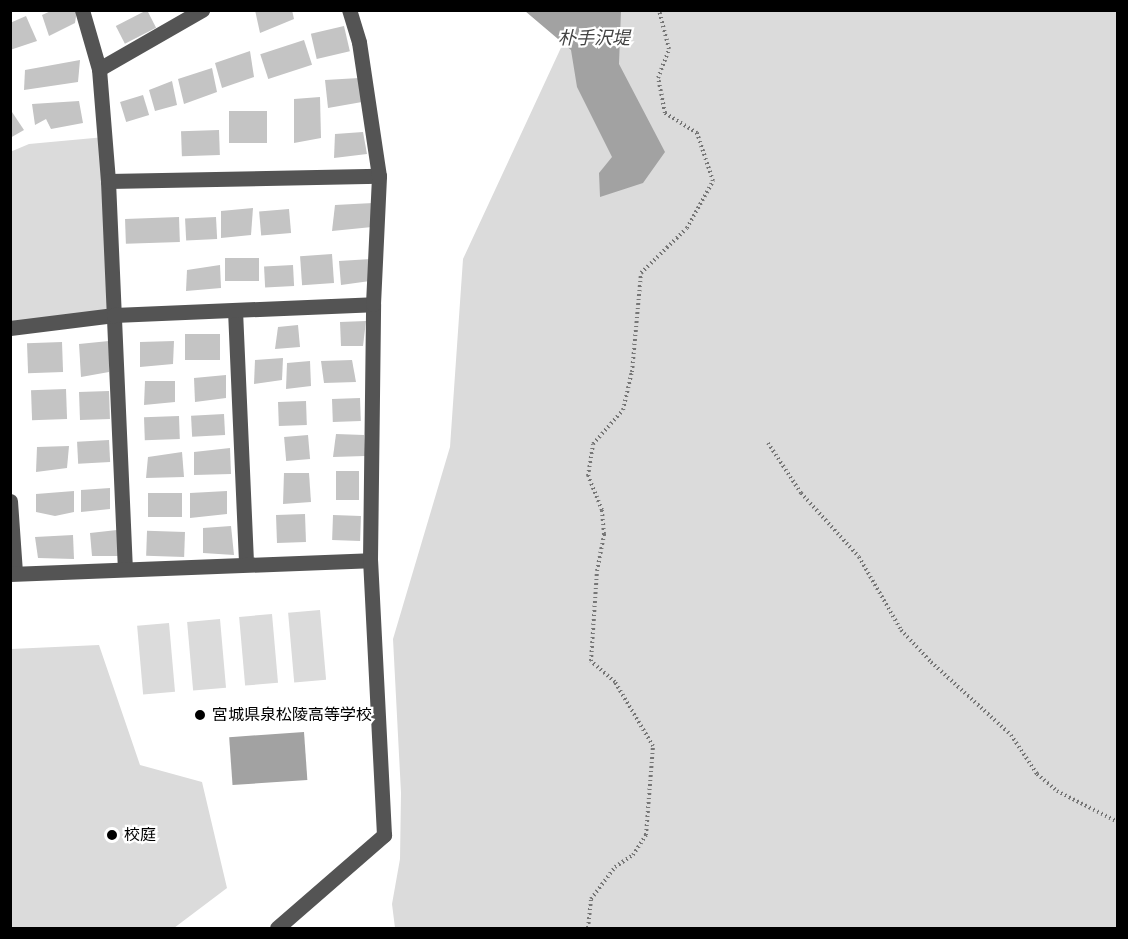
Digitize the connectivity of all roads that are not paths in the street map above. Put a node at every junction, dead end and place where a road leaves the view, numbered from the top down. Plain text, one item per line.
1 (82, 10) edge
2 (202, 10) edge
3 (349, 10) edge
4 (99, 69) junction
5 (379, 176) junction
6 (108, 181) junction
7 (373, 304) junction
8 (235, 310) junction
9 (114, 315) junction
10 (10, 328) edge
11 (10, 501) edge
12 (370, 560) junction
13 (246, 564) junction
14 (125, 569) junction
15 (13, 574) edge
16 (277, 928) edge

1 - 4 street
2 - 4 street
3 - 5 street
4 - 6 street
5 - 6 street
5 - 7 street
6 - 9 street
7 - 8 street
7 - 12 street
8 - 9 street
8 - 13 street
9 - 10 street
9 - 14 street
11 - 15 street
12 - 13 street
12 - 16 street
13 - 14 street
14 - 15 street

